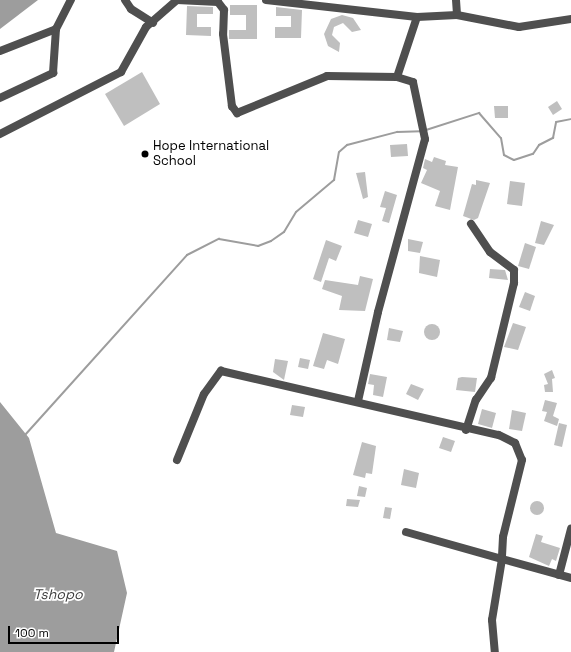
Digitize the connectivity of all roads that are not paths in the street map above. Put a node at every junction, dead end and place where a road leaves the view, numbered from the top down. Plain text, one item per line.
1 (71, 0) edge
2 (125, 0) edge
3 (177, 0) edge
4 (266, 0) edge
5 (456, 0) edge
6 (457, 15) junction
7 (417, 17) junction
8 (571, 19) edge
9 (153, 23) junction
10 (56, 29) junction
11 (0, 51) edge
12 (397, 77) junction
13 (0, 98) edge
14 (0, 134) edge
15 (471, 224) dead end
16 (358, 401) junction
17 (466, 430) junction
18 (177, 460) dead end
19 (571, 530) edge
20 (406, 532) dead end
21 (502, 559) junction
22 (559, 575) junction
23 (571, 578) edge
24 (495, 652) edge

1 - 10 street
2 - 9 street
3 - 9 street
3 - 12 street
4 - 7 street
5 - 6 street
6 - 7 street
6 - 8 street
7 - 12 street
9 - 14 street
10 - 11 street
10 - 13 street
12 - 16 street
15 - 17 street
16 - 17 street
16 - 18 street
17 - 21 street
19 - 22 street
20 - 21 street
21 - 22 street
21 - 24 street
22 - 23 street

